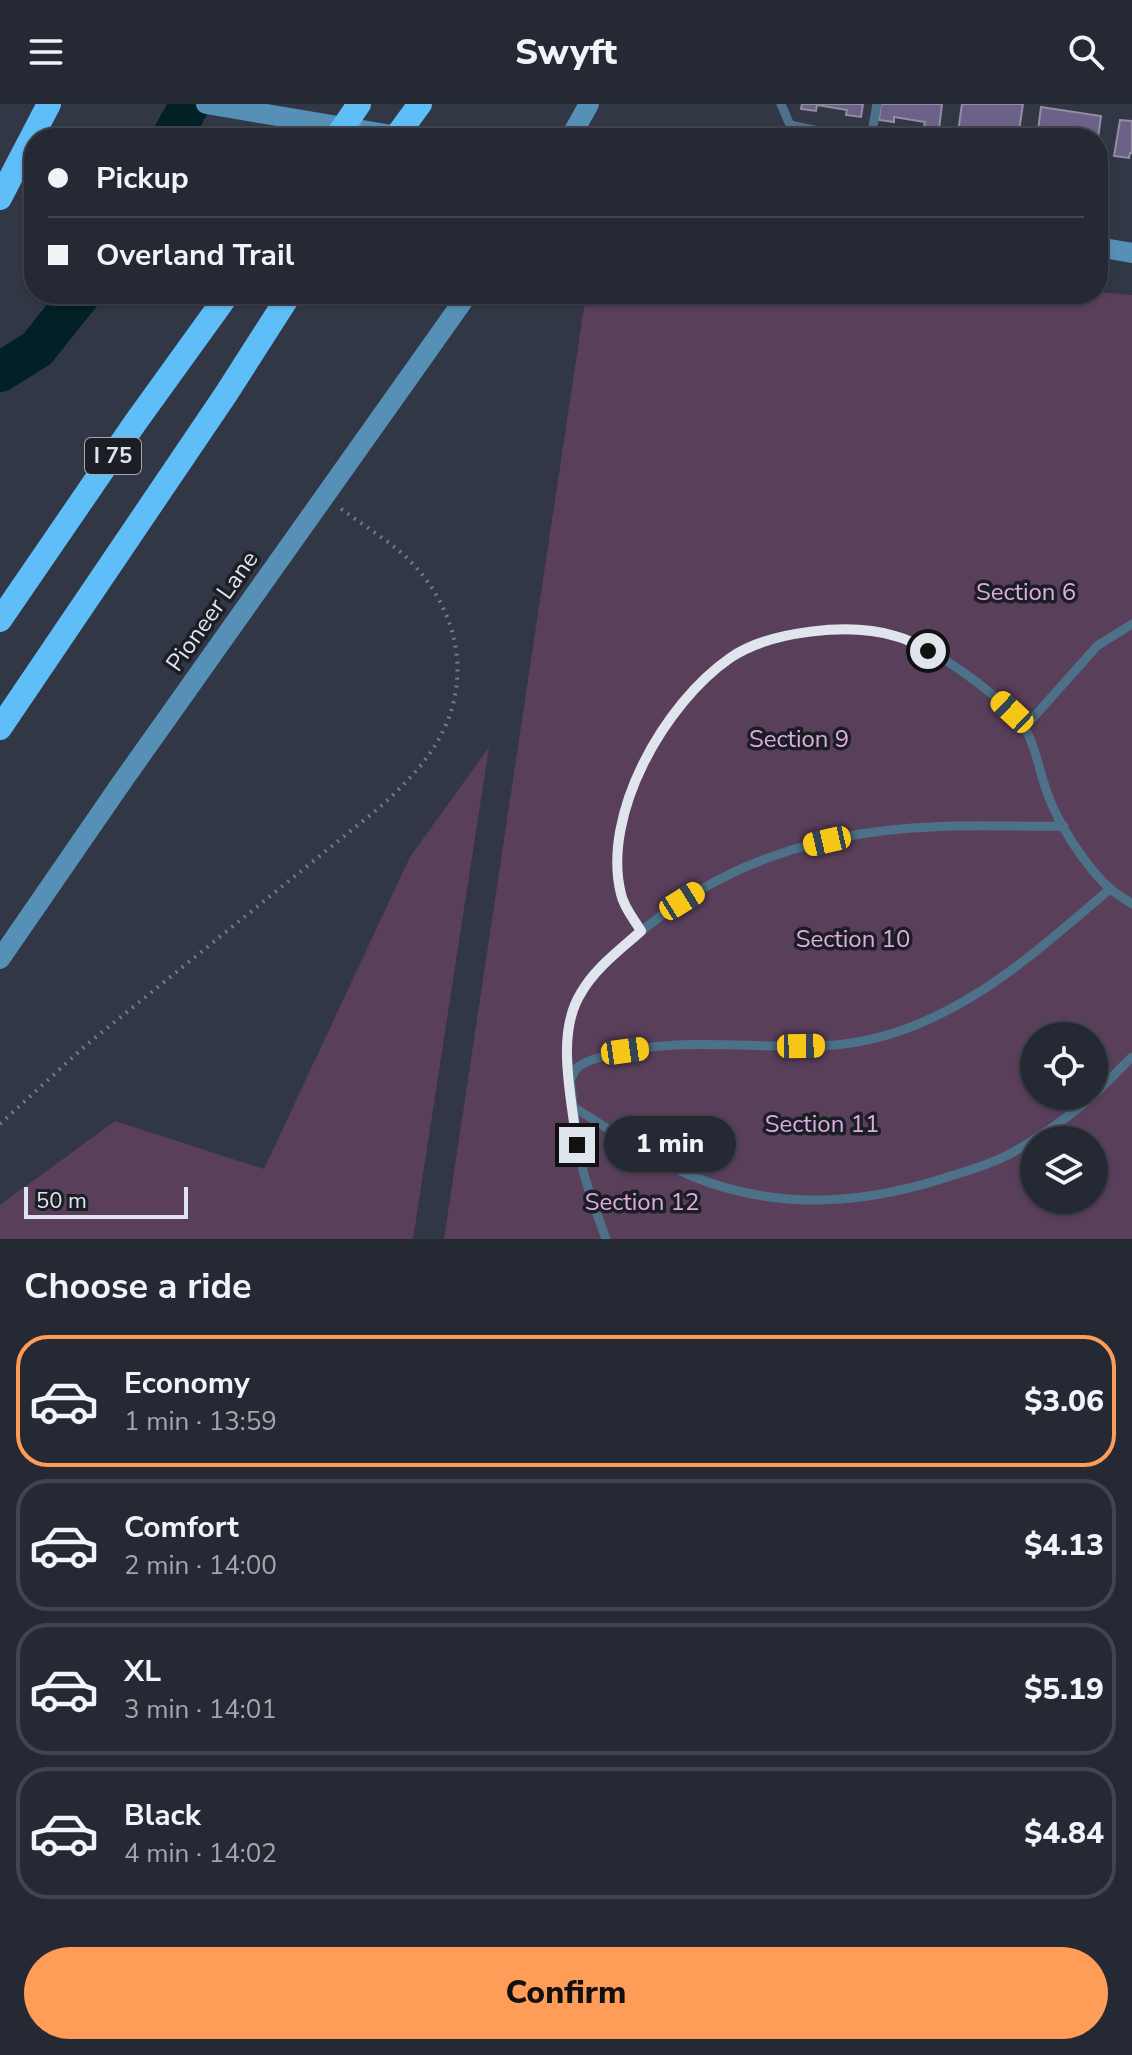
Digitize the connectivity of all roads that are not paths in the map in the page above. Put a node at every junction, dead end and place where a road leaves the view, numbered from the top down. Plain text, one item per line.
1 (49, 104) edge
2 (206, 104) edge
3 (359, 104) edge
4 (420, 104) edge
5 (589, 104) edge
6 (781, 104) edge
7 (877, 104) edge
8 (36, 128) edge
9 (343, 128) edge
10 (350, 128) edge
11 (402, 128) edge
12 (576, 128) edge
13 (804, 128) edge
14 (873, 128) edge
15 (24, 152) edge
16 (0, 198) edge
17 (1108, 249) edge
18 (1132, 253) edge
19 (221, 304) edge
20 (284, 304) edge
21 (461, 304) edge
22 (0, 620) edge
23 (1132, 624) edge
24 (0, 728) edge
25 (1024, 728) junction
26 (1064, 826) junction
27 (1110, 889) junction
28 (1132, 904) edge
29 (641, 931) junction
30 (0, 959) edge
31 (1132, 1057) edge
32 (1108, 1082) edge
33 (570, 1083) junction
34 (573, 1107) junction
35 (1076, 1110) edge
36 (606, 1239) edge

1 - 8 highway
2 - 10 street
3 - 9 highway
4 - 11 highway
5 - 12 street
6 - 13 lane
7 - 14 lane
15 - 16 highway
17 - 18 street
19 - 22 highway, I 75
20 - 24 highway
21 - 30 street, Pioneer Lane
23 - 25 lane
25 - 26 lane
25 - 29 lane
26 - 27 lane
26 - 29 lane
27 - 28 lane
27 - 33 lane
29 - 33 lane
31 - 32 lane
33 - 34 lane
34 - 35 lane
34 - 36 lane

